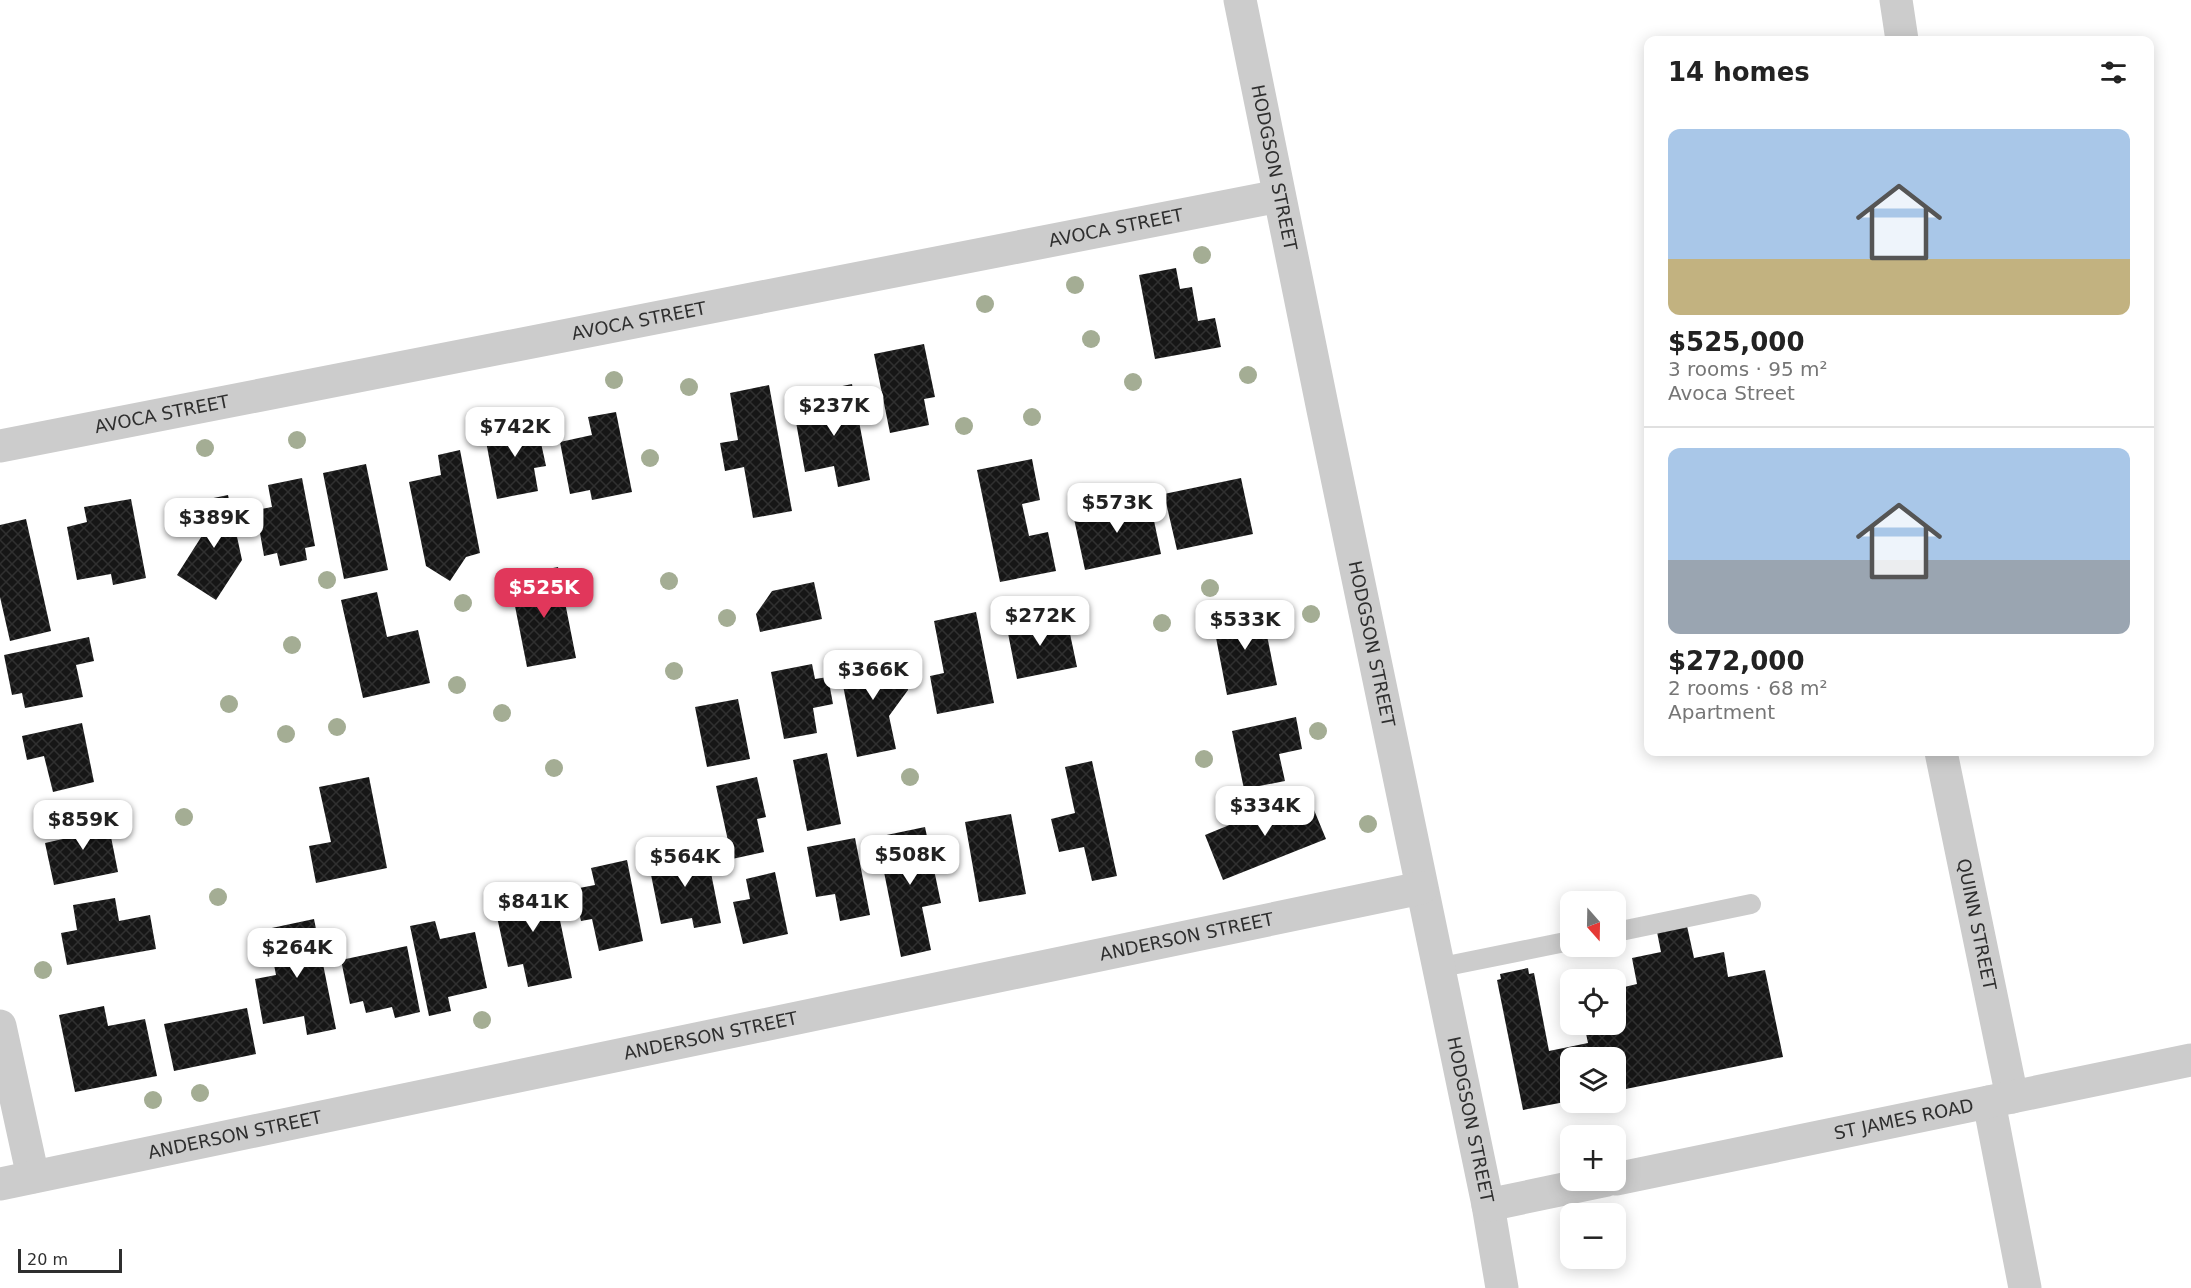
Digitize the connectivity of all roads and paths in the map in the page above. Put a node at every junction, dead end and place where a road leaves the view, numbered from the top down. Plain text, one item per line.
1 (1240, 0) edge
2 (1896, 0) edge
3 (1901, 36) edge
4 (1279, 196) junction
5 (0, 446) edge
6 (1942, 756) edge
7 (1421, 888) junction
8 (1751, 904) dead end
9 (1626, 930) edge
10 (1560, 943) edge
11 (1437, 968) junction
12 (0, 1026) edge
13 (2191, 1060) edge
14 (2001, 1100) junction
15 (33, 1177) junction
16 (1626, 1177) edge
17 (0, 1184) edge
18 (1560, 1190) edge
19 (1488, 1205) junction
20 (1502, 1288) edge
21 (2025, 1288) edge

1 - 4 street, HODGSON STREET
2 - 3 street
4 - 5 street, AVOCA STREET
4 - 7 street, HODGSON STREET
6 - 14 street, QUINN STREET
7 - 11 street, HODGSON STREET
7 - 15 street, ANDERSON STREET
8 - 9 lane
10 - 11 lane
11 - 19 street, HODGSON STREET
12 - 15 street
13 - 14 street, ST JAMES ROAD
14 - 16 street, ST JAMES ROAD
14 - 21 street, QUINN STREET
15 - 17 street, ANDERSON STREET
18 - 19 street
19 - 20 street, HODGSON STREET

